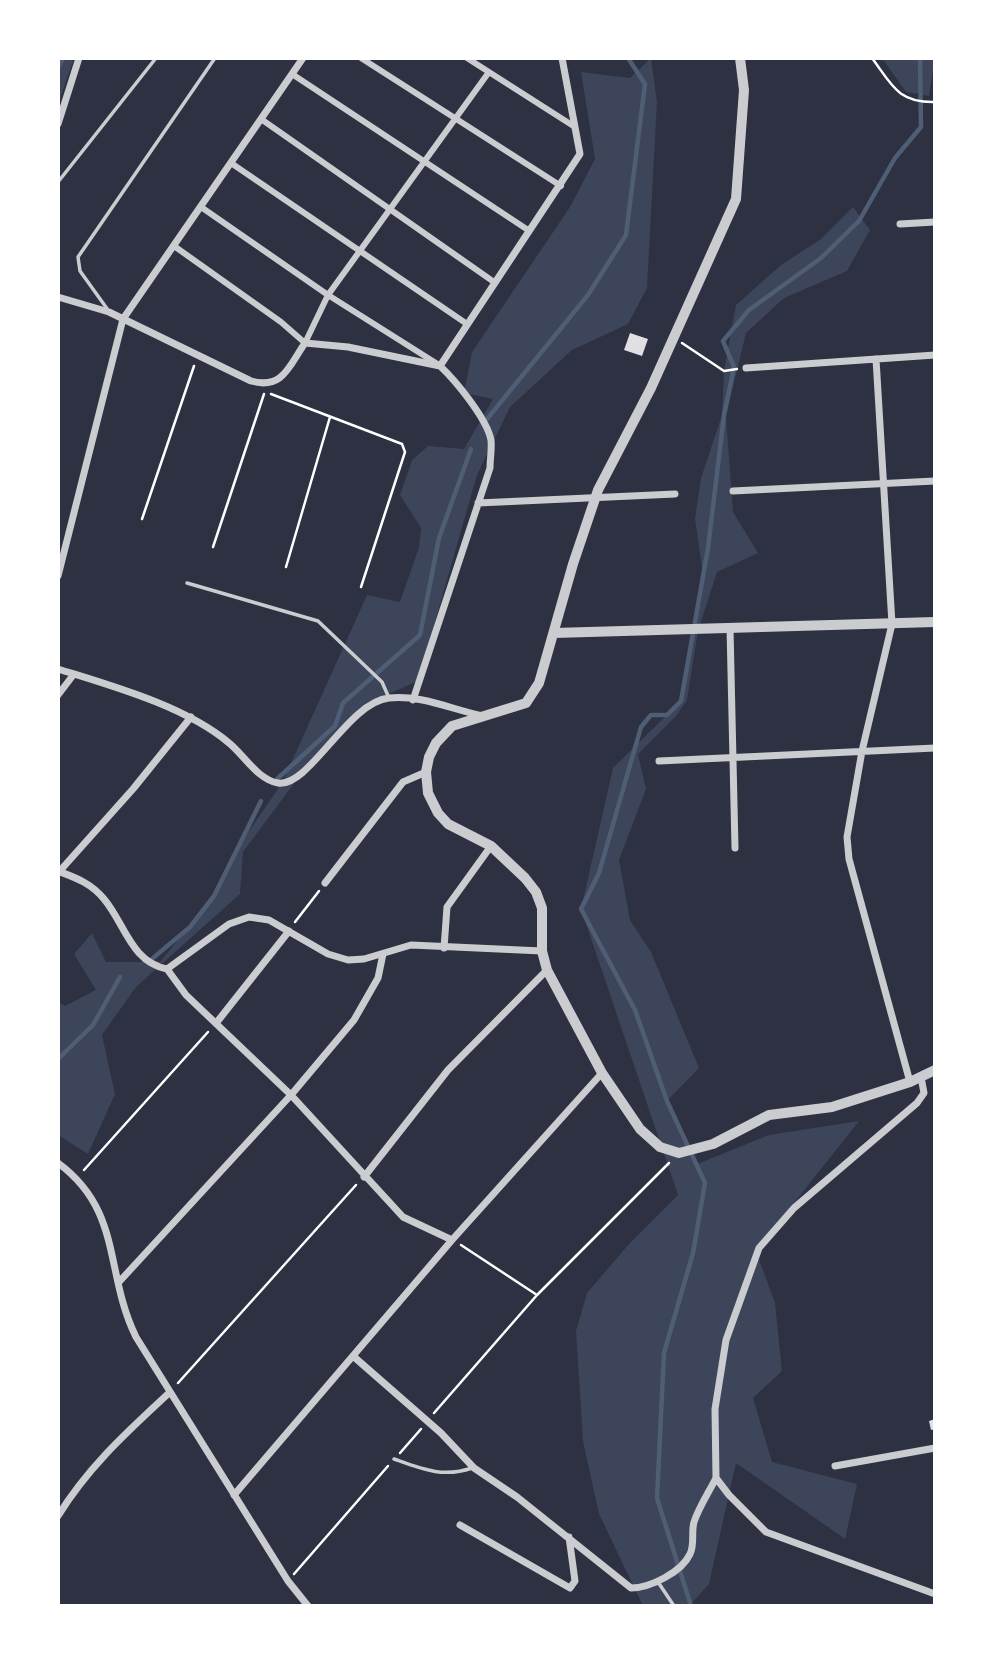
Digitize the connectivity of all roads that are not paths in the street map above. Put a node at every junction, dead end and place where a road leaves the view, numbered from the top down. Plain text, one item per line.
1 (79, 58) edge
2 (156, 58) edge
3 (215, 58) edge
4 (303, 58) edge
5 (361, 58) edge
6 (467, 58) edge
7 (562, 58) edge
8 (740, 58) edge
9 (489, 72) junction
10 (292, 74) junction
11 (454, 118) junction
12 (261, 119) junction
13 (58, 124) edge
14 (575, 127) junction
15 (423, 159) junction
16 (231, 163) junction
17 (58, 182) edge
18 (561, 186) junction
19 (201, 207) junction
20 (390, 208) junction
21 (935, 222) edge
22 (900, 224) dead end
23 (528, 230) junction
24 (174, 246) junction
25 (358, 253) junction
26 (494, 282) junction
27 (328, 295) junction
28 (58, 298) edge
29 (109, 312) junction
30 (123, 319) junction
31 (467, 324) junction
32 (305, 343) junction
33 (935, 355) edge
34 (876, 359) junction
35 (440, 366) junction
36 (746, 368) dead end
37 (881, 481) junction
38 (935, 481) edge
39 (733, 491) dead end
40 (675, 494) dead end
41 (595, 499) junction
42 (478, 503) junction
43 (58, 576) edge
44 (187, 583) dead end
45 (935, 622) edge
46 (892, 624) junction
47 (730, 628) junction
48 (554, 633) junction
49 (58, 669) edge
50 (75, 674) junction
51 (58, 695) edge
52 (389, 698) junction
53 (413, 700) junction
54 (484, 716) junction
55 (191, 717) junction
56 (935, 748) edge
57 (862, 751) junction
58 (732, 757) junction
59 (659, 761) dead end
60 (426, 772) junction
61 (491, 846) junction
62 (735, 848) dead end
63 (58, 872) edge
64 (325, 883) road end
65 (289, 931) junction
66 (444, 948) junction
67 (542, 951) junction
68 (383, 954) junction
69 (167, 969) junction
70 (547, 970) junction
71 (217, 1022) junction
72 (935, 1070) edge
73 (602, 1073) junction
74 (921, 1077) junction
75 (910, 1082) junction
76 (291, 1095) junction
77 (58, 1163) edge
78 (364, 1177) junction
79 (452, 1240) junction
80 (119, 1282) junction
81 (353, 1356) junction
82 (169, 1393) junction
83 (935, 1448) edge
84 (394, 1459) road end
85 (835, 1466) dead end
86 (474, 1468) junction
87 (716, 1478) junction
88 (234, 1495) junction
89 (58, 1516) edge
90 (460, 1525) dead end
91 (569, 1536) junction
92 (657, 1580) junction
93 (935, 1594) edge
94 (308, 1606) edge
95 (674, 1606) edge

1 - 13 street
2 - 17 lane
3 - 29 lane
4 - 10 street
5 - 11 street
6 - 9 street
7 - 14 street
8 - 41 street
9 - 11 street
9 - 14 street
10 - 12 street
10 - 15 street
11 - 15 street
11 - 18 street
12 - 16 street
12 - 20 street
14 - 18 street
15 - 20 street
15 - 23 street
16 - 19 street
16 - 25 street
18 - 23 street
19 - 24 street
19 - 27 street
20 - 25 street
20 - 26 street
21 - 22 street
23 - 26 street
24 - 30 street
24 - 32 street
25 - 27 street
25 - 31 street
26 - 31 street
27 - 32 street
27 - 35 street
28 - 29 street
29 - 30 street
30 - 32 street
30 - 43 street
31 - 35 street
32 - 35 street
33 - 34 street
34 - 36 street
34 - 37 street
35 - 42 street
37 - 38 street
37 - 39 street
37 - 46 street
40 - 41 street
41 - 42 street
41 - 48 street
42 - 53 street
44 - 52 lane
45 - 46 street
46 - 47 street
46 - 57 street
47 - 48 street
47 - 58 street
48 - 54 street
49 - 50 street
50 - 51 street
50 - 55 street
52 - 53 street
52 - 55 street
53 - 54 street
54 - 60 street
55 - 63 street
56 - 57 street
57 - 58 street
57 - 75 street
58 - 59 street
58 - 62 street
60 - 61 street
60 - 64 street
61 - 66 street
61 - 67 street
63 - 69 street
65 - 68 street
65 - 69 street
65 - 71 street
66 - 67 street
66 - 68 street
67 - 70 street
68 - 76 street
69 - 71 street
70 - 73 street
70 - 78 street
71 - 76 street
72 - 74 street
73 - 75 street
73 - 79 street
74 - 75 street
74 - 87 street
76 - 78 street
76 - 80 street
77 - 80 street
78 - 79 street
79 - 81 street
80 - 82 street
81 - 86 street
81 - 88 street
82 - 88 street
82 - 89 street
83 - 85 street
84 - 86 lane
86 - 91 street
87 - 92 street
87 - 93 street
88 - 94 street
90 - 91 street
91 - 92 street
92 - 95 lane

